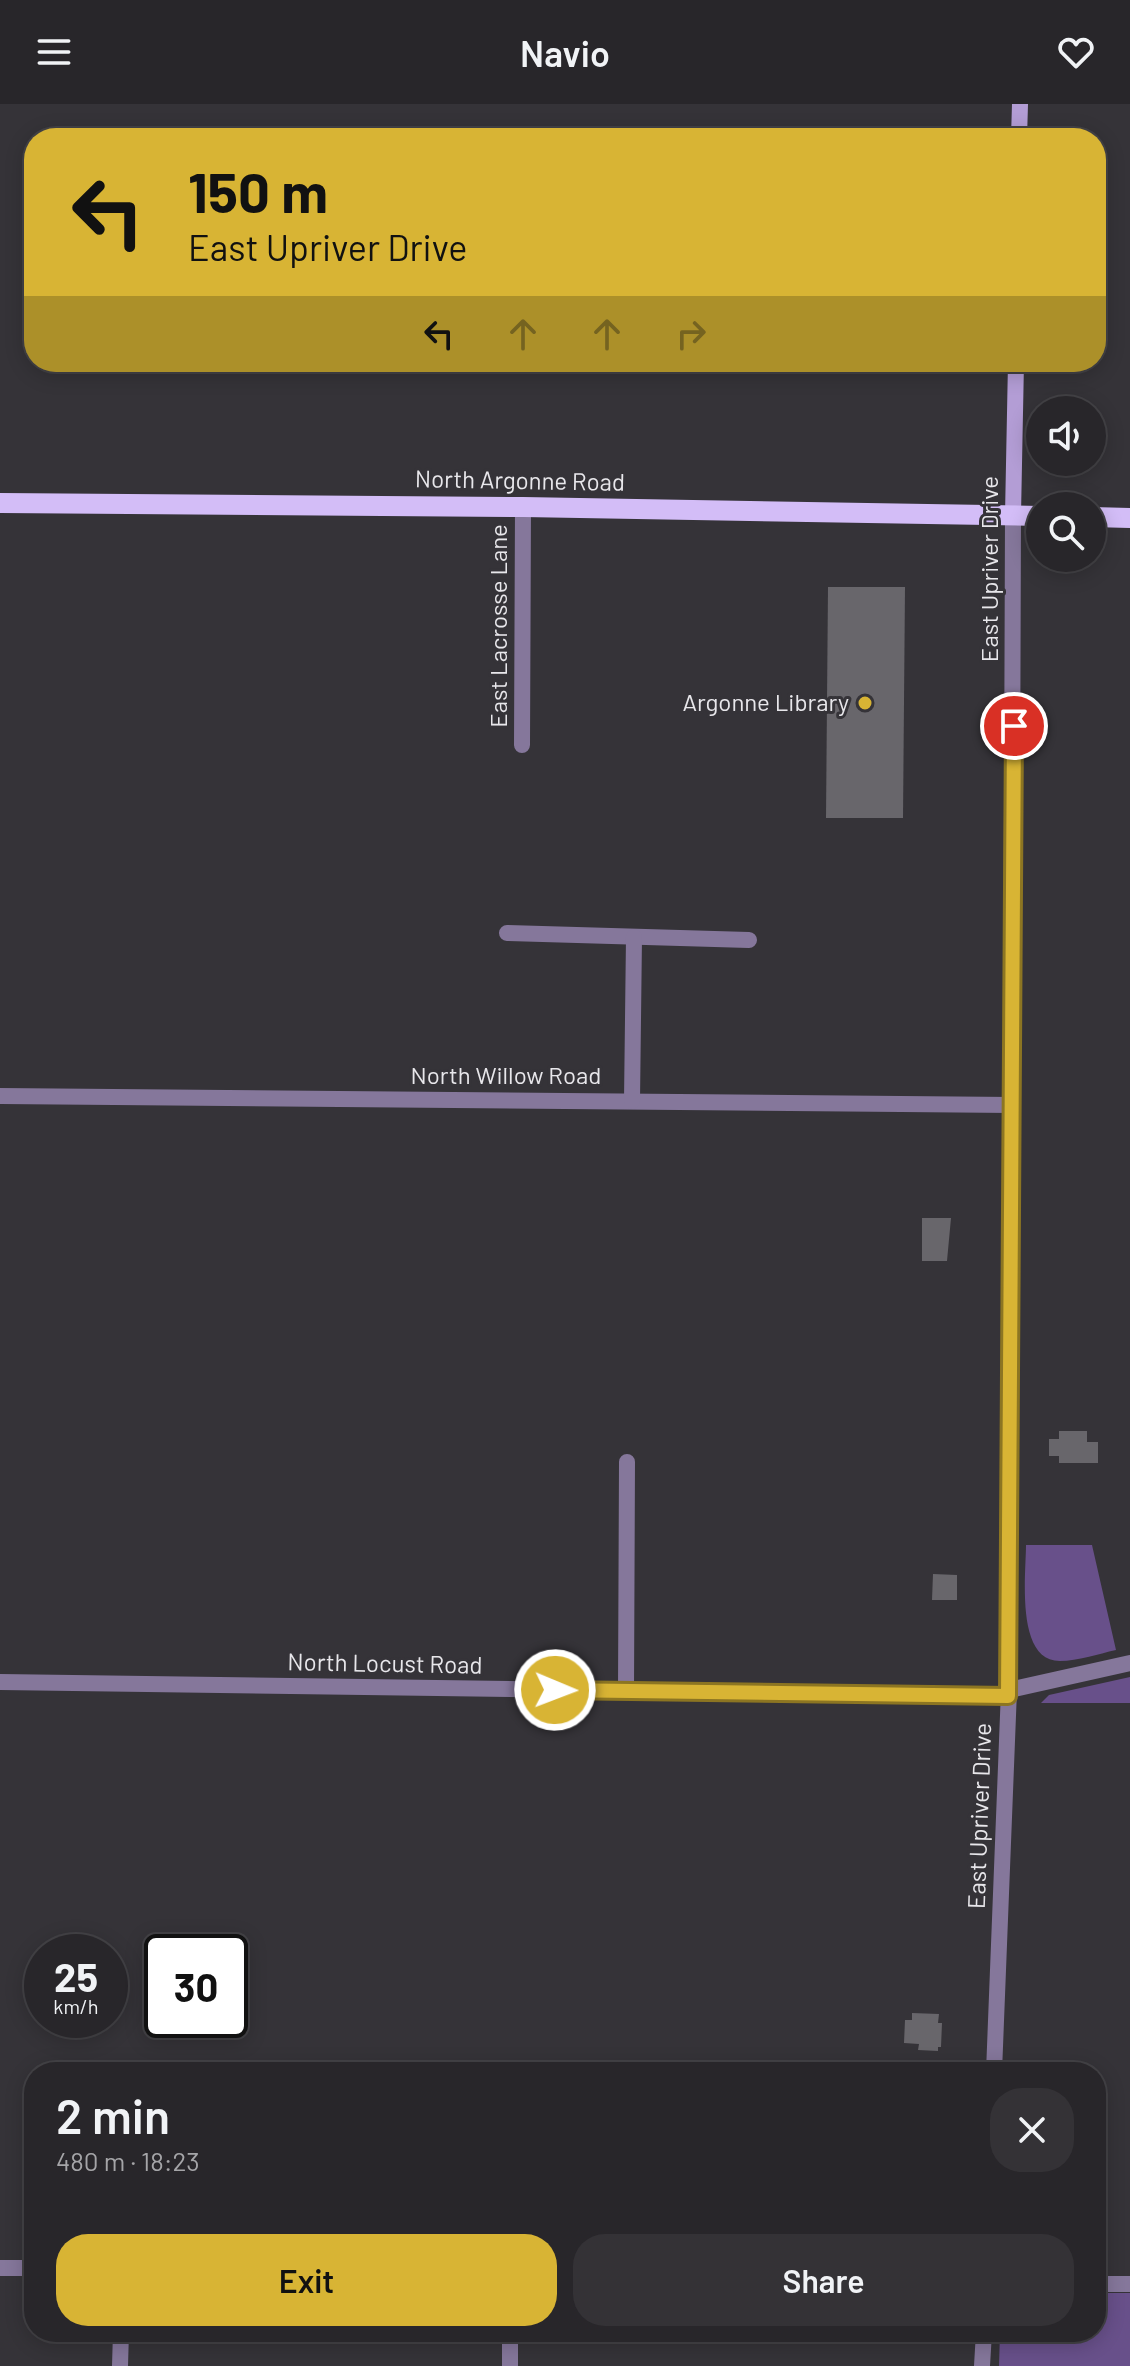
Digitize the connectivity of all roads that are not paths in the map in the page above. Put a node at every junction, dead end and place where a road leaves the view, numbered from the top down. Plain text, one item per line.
1 (1020, 104) edge
2 (1019, 128) edge
3 (1016, 372) edge
4 (0, 503) edge
5 (523, 507) junction
6 (1013, 515) junction
7 (1026, 515) edge
8 (1106, 517) edge
9 (1130, 518) edge
10 (522, 745) dead end
11 (507, 933) dead end
12 (634, 937) junction
13 (749, 940) dead end
14 (0, 1096) edge
15 (632, 1101) junction
16 (1013, 1105) junction
17 (627, 1462) dead end
18 (1130, 1663) edge
19 (0, 1682) edge
20 (626, 1691) junction
21 (1008, 1693) junction
22 (994, 2062) edge
23 (0, 2268) edge
24 (24, 2268) edge
25 (1106, 2284) edge
26 (1130, 2284) edge
27 (121, 2342) edge
28 (510, 2342) edge
29 (983, 2342) edge
30 (120, 2366) edge
31 (510, 2366) edge
32 (982, 2366) edge

1 - 2 main road
3 - 6 main road, East Upriver Drive
4 - 5 main road, North Argonne Road
5 - 6 main road, North Argonne Road
5 - 10 street, East Lacrosse Lane
6 - 7 main road, North Argonne Road
6 - 16 street, East Upriver Drive
8 - 9 main road
11 - 12 street
12 - 13 street
12 - 15 street
14 - 15 street, North Willow Road
15 - 16 street, North Willow Road
16 - 21 street, East Upriver Drive
17 - 20 street
18 - 21 street, North Locust Road
19 - 20 street, North Locust Road
20 - 21 street, North Locust Road
21 - 22 street, East Upriver Drive
23 - 24 street
25 - 26 street
27 - 30 street
28 - 31 street
29 - 32 street

